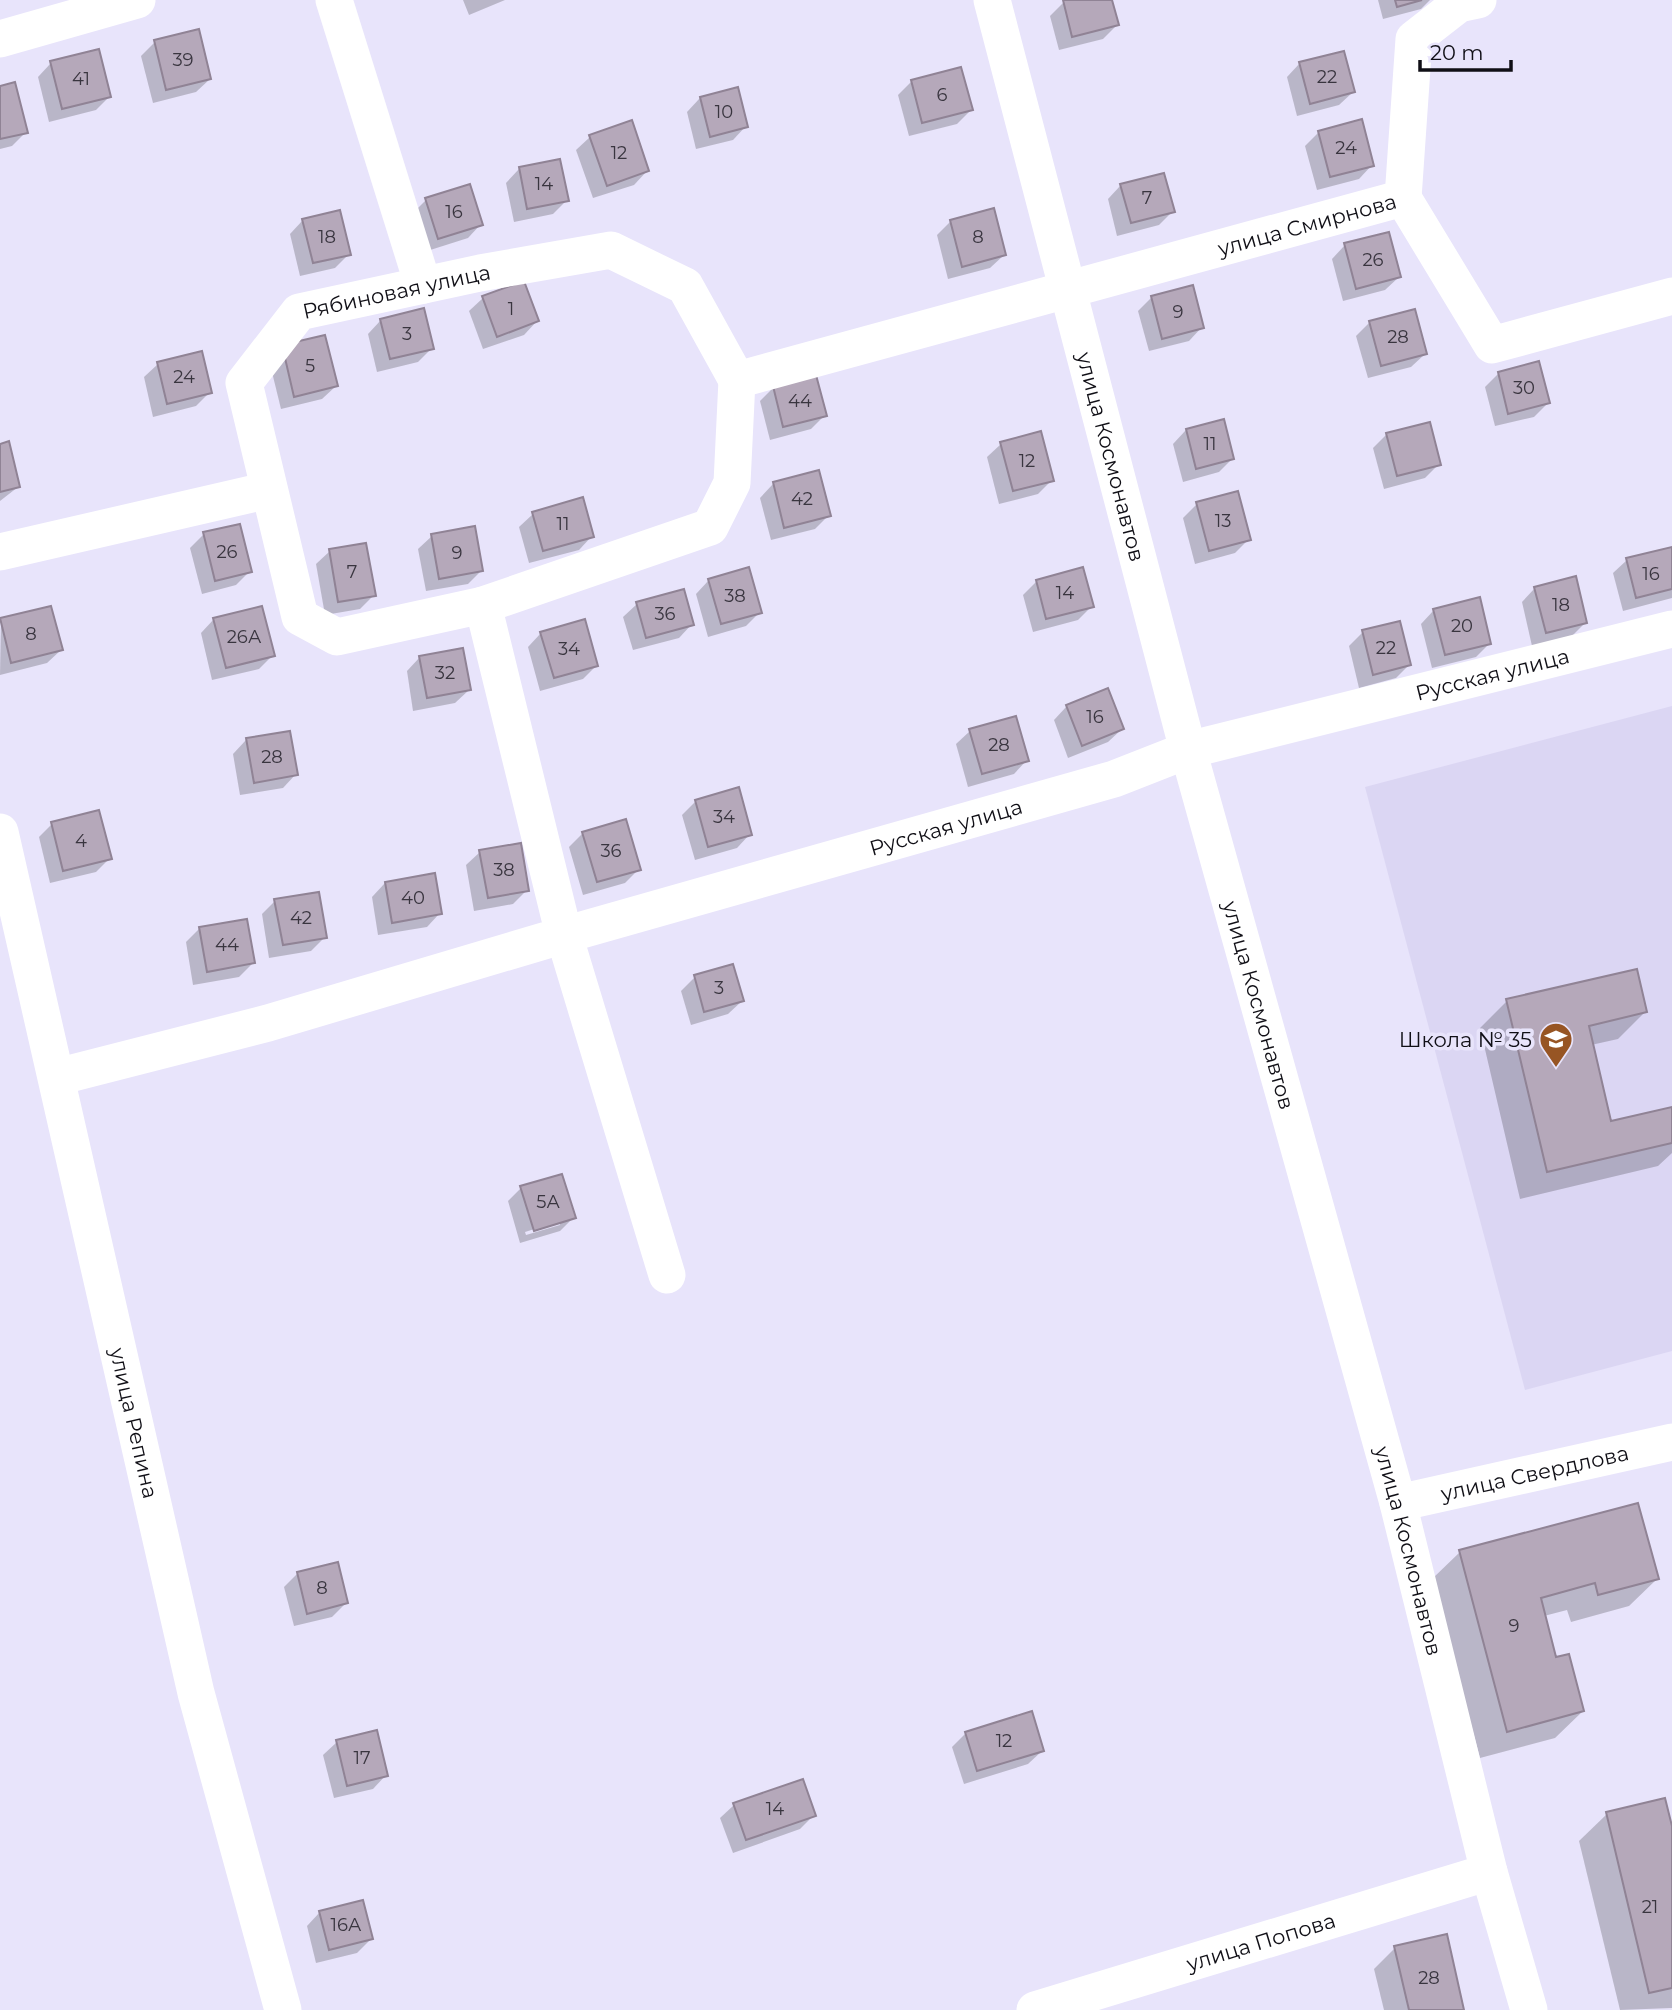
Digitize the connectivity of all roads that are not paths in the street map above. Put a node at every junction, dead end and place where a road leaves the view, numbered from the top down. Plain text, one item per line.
1 (137, 0) edge
2 (334, 0) edge
3 (992, 0) edge
4 (1478, 0) edge
5 (0, 39) edge
6 (1403, 198) junction
7 (423, 285) junction
8 (1067, 287) junction
9 (1672, 296) edge
10 (737, 380) junction
11 (269, 490) junction
12 (0, 552) edge
13 (483, 605) junction
14 (1672, 629) edge
15 (1188, 750) junction
16 (0, 832) edge
17 (564, 934) junction
18 (57, 1077) junction
19 (667, 1275) dead end
20 (1672, 1442) edge
21 (1398, 1503) junction
22 (1489, 1872) junction
23 (283, 2010) edge
24 (1035, 2010) edge
25 (1529, 2010) edge

1 - 5 street
2 - 7 street
3 - 8 street, улица Космонавтов
4 - 6 street
6 - 8 street, улица Смирнова
6 - 9 street, улица Смирнова
7 - 10 street, Рябиновая улица
7 - 11 street, Рябиновая улица
8 - 10 street
8 - 15 street, улица Космонавтов
10 - 13 street, Рябиновая улица
11 - 12 street
11 - 13 street, Рябиновая улица
13 - 17 street
14 - 15 street, Русская улица
15 - 17 street, Русская улица
15 - 21 street, улица Космонавтов
16 - 18 street, улица Репина
17 - 18 street, Русская улица
17 - 19 street
18 - 23 street, улица Репина
20 - 21 street, улица Свердлова
21 - 22 street, улица Космонавтов
22 - 24 street, улица Попова
22 - 25 street, улица Космонавтов

